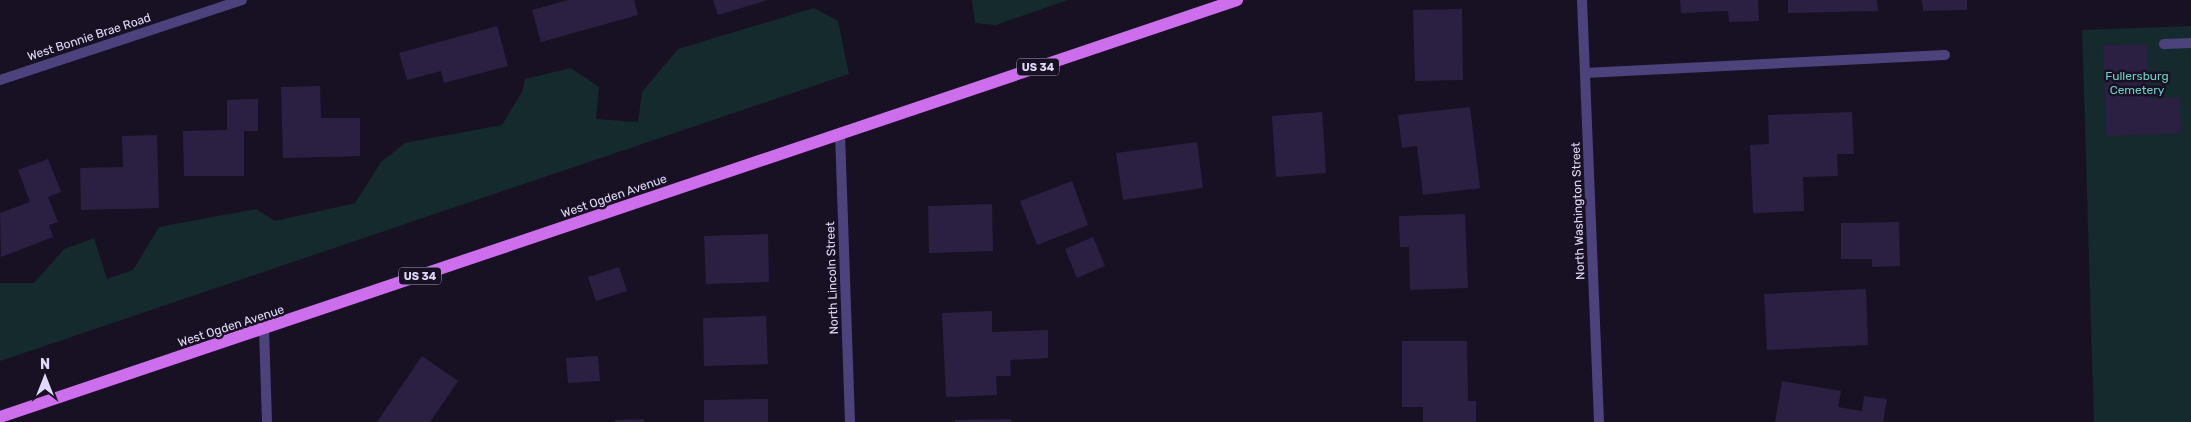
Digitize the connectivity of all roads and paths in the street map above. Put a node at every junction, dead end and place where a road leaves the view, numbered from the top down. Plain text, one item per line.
1 (242, 0) edge
2 (1237, 0) edge
3 (1582, 0) edge
4 (2191, 43) edge
5 (2164, 44) dead end
6 (1945, 55) dead end
7 (1585, 73) junction
8 (0, 80) edge
9 (840, 134) junction
10 (264, 329) junction
11 (0, 417) edge
12 (267, 422) edge
13 (850, 422) edge
14 (1599, 422) edge

1 - 8 street, West Bonnie Brae Road
2 - 9 main road, West Ogden Avenue / US 34
3 - 7 street, North Washington Street
4 - 5 street
6 - 7 street
7 - 14 street, North Washington Street
9 - 10 main road, West Ogden Avenue / US 34
9 - 13 street, North Lincoln Street
10 - 11 main road, West Ogden Avenue / US 34
10 - 12 street

